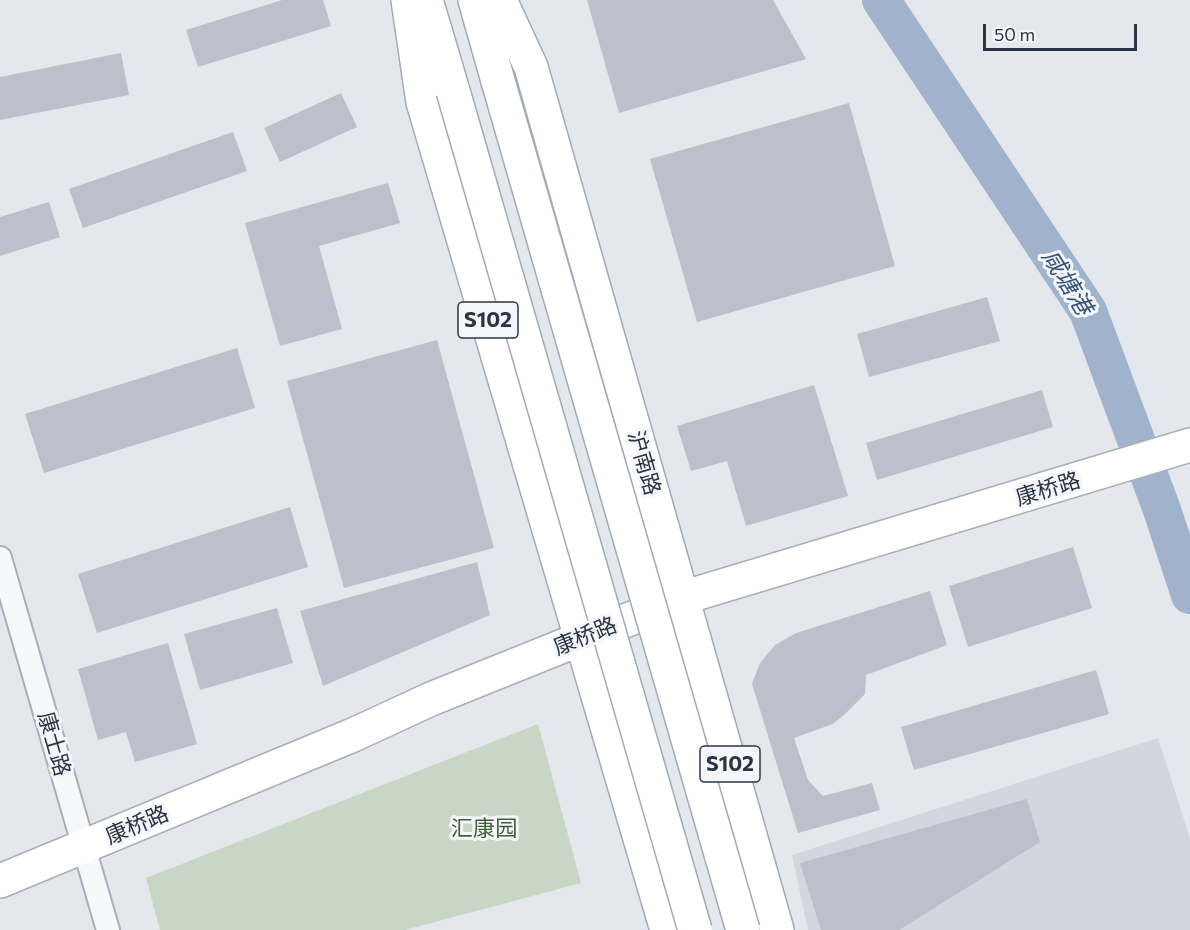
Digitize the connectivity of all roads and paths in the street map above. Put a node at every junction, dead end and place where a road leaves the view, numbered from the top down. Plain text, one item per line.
1 (408, 0) edge
2 (426, 0) edge
3 (475, 0) edge
4 (500, 0) edge
5 (1190, 445) edge
6 (0, 558) edge
7 (682, 598) junction
8 (582, 637) junction
9 (84, 847) junction
10 (0, 881) edge
11 (108, 930) edge
12 (667, 930) edge
13 (694, 930) edge
14 (743, 930) edge
15 (777, 930) edge

1 - 8 main road, S102
2 - 13 main road, bridge
3 - 14 main road, bridge
4 - 7 main road, 沪南路 / S102
5 - 7 main road, 康桥路
6 - 9 street, 康士路
7 - 8 main road, 康桥路
7 - 15 main road, 沪南路 / S102
8 - 9 main road, 康桥路
8 - 12 main road, S102
9 - 10 main road, 康桥路
9 - 11 street, 康士路

